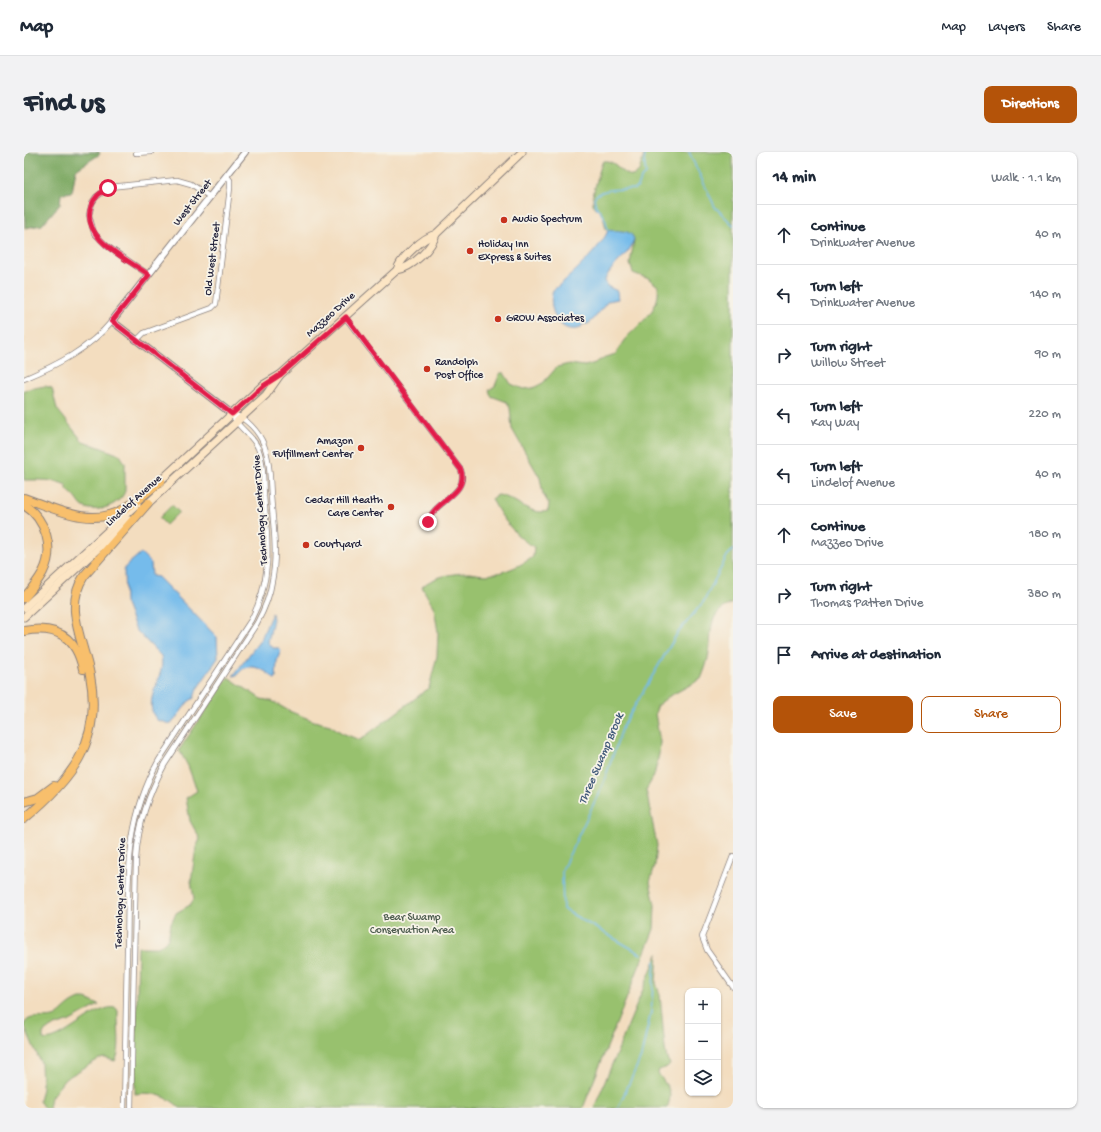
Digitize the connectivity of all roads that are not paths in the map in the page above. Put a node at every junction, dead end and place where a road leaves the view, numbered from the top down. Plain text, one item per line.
1 (151, 152) edge
2 (244, 152) edge
3 (522, 152) edge
4 (136, 153) dead end
5 (227, 176) junction
6 (210, 198) junction
7 (149, 275) junction
8 (346, 317) junction
9 (112, 321) junction
10 (137, 340) junction
11 (280, 375) junction
12 (24, 379) edge
13 (250, 398) joint
14 (258, 402) joint
15 (232, 414) junction
16 (239, 420) junction
17 (161, 480) junction
18 (24, 498) edge
19 (148, 503) junction
20 (24, 505) edge
21 (428, 522) dead end
22 (24, 598) edge
23 (24, 608) edge
24 (24, 617) edge
25 (24, 631) edge
26 (24, 802) edge
27 (24, 820) edge
28 (733, 856) edge
29 (733, 987) edge
30 (124, 1108) edge
31 (131, 1108) edge

1 - 4 street
2 - 5 street, West Street
3 - 8 main road, Mazzeo Drive
5 - 6 street, West Street
5 - 10 street, Old West Street
6 - 7 street, West Street
6 - 7 street
7 - 9 street, West Street
8 - 11 main road, Mazzeo Drive
8 - 21 street
9 - 10 street
9 - 12 street
10 - 15 street
11 - 13 main road, Mazzeo Drive
11 - 14 main road, Mazzeo Drive
13 - 15 main road, Lindelof Avenue
14 - 16 main road, Lindelof Avenue
15 - 16 street, Technology Center Drive
15 - 17 main road, Lindelof Avenue
16 - 19 main road, Lindelof Avenue
16 - 30 street, Technology Center Drive
16 - 31 street, Technology Center Drive
17 - 18 highway
17 - 23 main road, Lindelof Avenue
19 - 24 main road, Lindelof Avenue
19 - 27 highway
20 - 22 highway
25 - 26 highway
28 - 29 street

